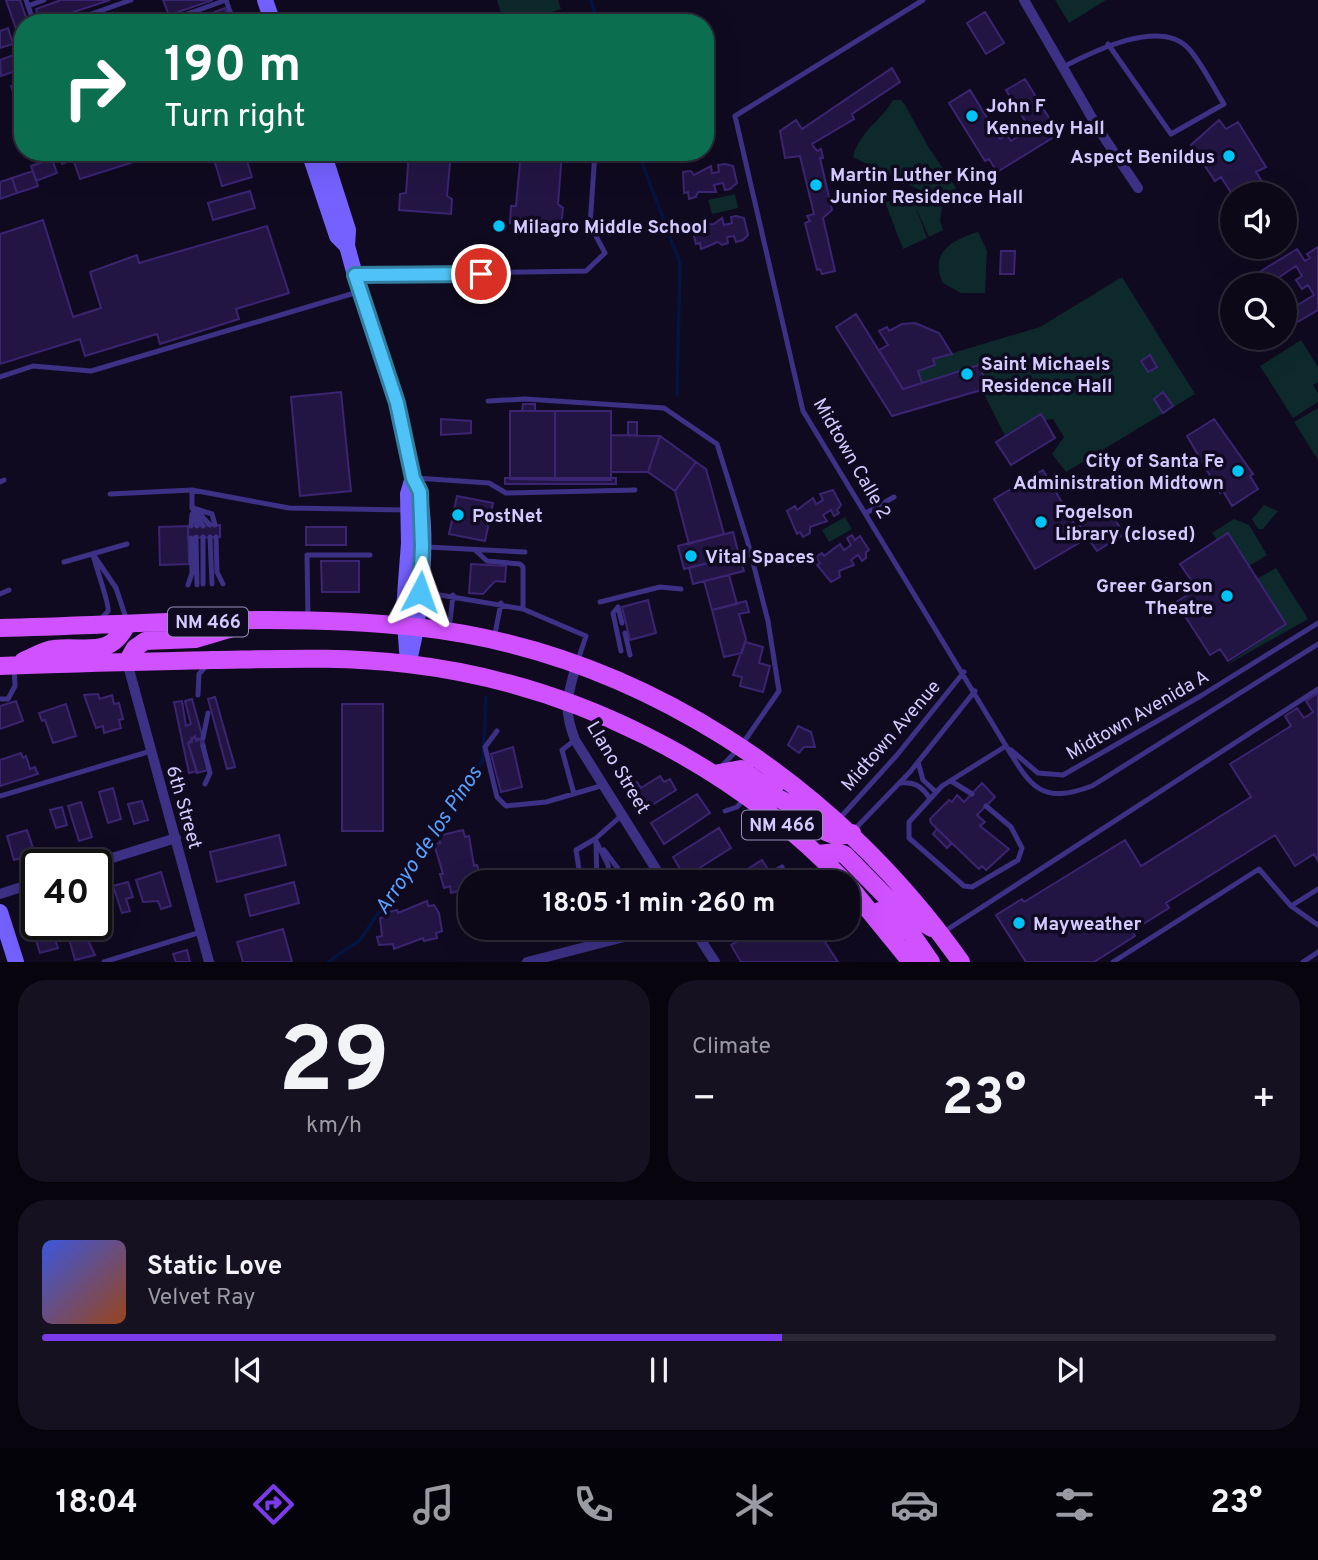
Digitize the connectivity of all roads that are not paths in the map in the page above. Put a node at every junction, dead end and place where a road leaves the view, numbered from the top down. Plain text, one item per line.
1 (44, 0) edge
2 (131, 0) edge
3 (923, 0) edge
4 (1024, 0) edge
5 (27, 3) edge
6 (91, 14) edge
7 (188, 14) edge
8 (231, 14) edge
9 (1108, 44) junction
10 (1063, 67) junction
11 (312, 161) edge
12 (326, 161) edge
13 (594, 161) edge
14 (1139, 188) dead end
15 (347, 246) junction
16 (358, 283) junction
17 (0, 377) edge
18 (488, 401) dead end
19 (413, 478) junction
20 (192, 490) junction
21 (635, 490) dead end
22 (110, 494) dead end
23 (894, 498) dead end
24 (192, 508) junction
25 (409, 510) junction
26 (866, 513) junction
27 (203, 526) junction
28 (203, 537) junction
29 (127, 544) dead end
30 (422, 546) junction
31 (475, 550) junction
32 (525, 552) dead end
33 (93, 554) junction
34 (370, 555) dead end
35 (64, 562) dead end
36 (200, 584) dead end
37 (212, 584) dead end
38 (223, 584) dead end
39 (188, 585) dead end
40 (681, 589) dead end
41 (9, 590) dead end
42 (420, 592) junction
43 (0, 594) edge
44 (453, 595) junction
45 (621, 597) junction
46 (600, 602) dead end
47 (501, 603) junction
48 (618, 607) junction
49 (523, 609) junction
50 (308, 620) junction
51 (256, 621) junction
52 (622, 623) dead end
53 (1318, 623) edge
54 (127, 624) junction
55 (90, 625) junction
56 (412, 627) junction
57 (0, 628) edge
58 (448, 633) junction
59 (625, 633) dead end
60 (493, 642) junction
61 (1318, 644) edge
62 (621, 651) dead end
63 (630, 654) dead end
64 (216, 660) junction
65 (127, 662) junction
66 (408, 664) junction
67 (7, 666) edge
68 (576, 666) junction
69 (964, 672) junction
70 (1318, 689) edge
71 (975, 691) junction
72 (198, 695) dead end
73 (0, 699) edge
74 (566, 702) junction
75 (208, 713) dead end
76 (497, 731) dead end
77 (203, 738) dead end
78 (575, 740) junction
79 (204, 746) dead end
80 (741, 746) junction
81 (1006, 746) junction
82 (151, 751) junction
83 (918, 762) junction
84 (716, 781) junction
85 (950, 781) junction
86 (900, 783) junction
87 (205, 784) dead end
88 (604, 785) junction
89 (936, 792) junction
90 (574, 794) junction
91 (972, 794) dead end
92 (0, 796) edge
93 (746, 797) junction
94 (930, 799) junction
95 (817, 803) junction
96 (986, 806) dead end
97 (725, 811) dead end
98 (622, 815) junction
99 (840, 830) junction
100 (176, 838) junction
101 (595, 839) junction
102 (827, 856) junction
103 (112, 858) edge
104 (782, 867) dead end
105 (579, 870) edge
106 (596, 870) edge
107 (609, 870) edge
108 (619, 870) edge
109 (656, 870) edge
110 (777, 870) edge
111 (837, 870) edge
112 (21, 887) edge
113 (1318, 889) edge
114 (0, 894) edge
115 (862, 899) joint
116 (1291, 906) junction
117 (0, 912) edge
118 (1318, 925) edge
119 (201, 932) junction
120 (941, 933) junction
121 (597, 940) edge
122 (701, 940) edge
123 (1318, 952) edge
124 (16, 961) edge
125 (104, 961) edge
126 (209, 961) edge
127 (527, 961) edge
128 (715, 961) edge
129 (911, 961) edge
130 (931, 961) edge
131 (961, 961) edge
132 (1113, 961) edge
133 (1303, 961) edge

1 - 5 lane
2 - 6 lane
3 - 26 lane, Midtown Calle 2
4 - 10 street
7 - 8 lane
9 - 9 lane
9 - 10 lane
10 - 14 street
11 - 15 street
12 - 15 street
13 - 16 lane
15 - 16 street
16 - 17 lane
16 - 19 street
18 - 80 lane
19 - 21 lane
19 - 25 street
19 - 30 street
20 - 22 lane
20 - 24 lane
20 - 25 lane
23 - 26 lane
24 - 27 lane
24 - 27 lane
24 - 27 lane
25 - 56 street
26 - 69 lane, Midtown Calle 2
28 - 36 lane
28 - 37 lane
28 - 38 lane
28 - 39 lane
29 - 33 lane
30 - 31 lane
30 - 42 street
31 - 32 lane
31 - 49 lane
33 - 35 lane
33 - 54 lane
33 - 55 lane
34 - 50 lane
40 - 45 lane
41 - 43 lane
42 - 44 lane
42 - 56 street
44 - 47 lane
44 - 58 lane
45 - 46 lane
45 - 48 lane
47 - 49 lane
47 - 60 lane
48 - 52 lane
48 - 62 lane
49 - 68 lane
50 - 51 main road, NM 466
50 - 56 main road, NM 466
51 - 54 main road, NM 466
51 - 65 main road
53 - 81 lane, Midtown Avenida A
54 - 55 main road, NM 466
54 - 67 main road
55 - 57 main road, NM 466
56 - 58 main road, NM 466
56 - 66 street
58 - 60 main road, NM 466
59 - 63 lane
60 - 68 main road, NM 466
61 - 81 lane, Midtown Avenida A
64 - 65 main road, NM 466
64 - 66 main road, NM 466
64 - 72 lane
65 - 67 main road, NM 466
65 - 82 street, 6th Street
66 - 74 main road, NM 466
67 - 73 lane
68 - 74 street, Llano Street
68 - 80 main road, NM 466
69 - 71 lane, Midtown Calle 2
69 - 99 lane, Midtown Avenue
70 - 120 lane
71 - 81 lane, Midtown Calle 2
71 - 83 lane, Midtown Avenue
74 - 78 street, Llano Street
74 - 84 main road, NM 466
75 - 77 lane
76 - 90 lane
78 - 88 street, Llano Street
78 - 90 lane
79 - 87 lane
80 - 84 lane
80 - 95 main road, NM 466
81 - 85 lane
82 - 92 lane
82 - 100 street, 6th Street
83 - 86 lane, Midtown Avenue
83 - 89 lane
84 - 93 main road, NM 466
84 - 95 main road
84 - 99 main road
85 - 89 lane
85 - 91 lane
86 - 94 lane
86 - 99 lane, Midtown Avenue
88 - 90 lane
88 - 98 street, Llano Street
89 - 94 lane
93 - 97 lane
93 - 102 main road, NM 466
94 - 96 lane
95 - 99 main road, NM 466
98 - 101 lane
98 - 109 street, Llano Street
99 - 102 lane, Midtown Avenue
99 - 102 lane, Midtown Avenue
99 - 120 main road, NM 466
100 - 103 street
100 - 119 street, 6th Street
101 - 105 lane
101 - 106 lane
101 - 107 lane
101 - 108 lane
102 - 111 main road, NM 466
102 - 120 main road
104 - 110 lane
112 - 114 street
113 - 116 lane
115 - 129 main road
115 - 130 main road
116 - 118 lane
116 - 132 lane
117 - 124 street
119 - 125 lane
119 - 126 street, 6th Street
120 - 131 main road, NM 466
121 - 127 street
122 - 128 street
123 - 133 lane

